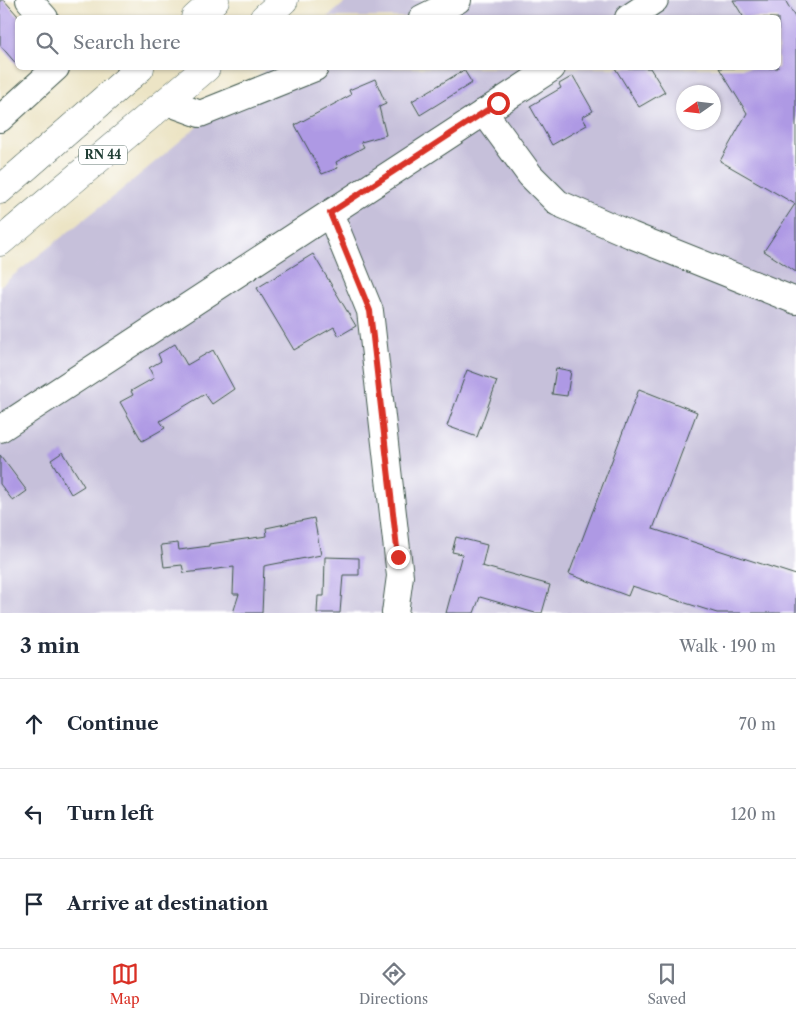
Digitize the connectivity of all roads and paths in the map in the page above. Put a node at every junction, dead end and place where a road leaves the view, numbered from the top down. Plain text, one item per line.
1 (29, 0) edge
2 (215, 0) edge
3 (284, 0) edge
4 (458, 0) edge
5 (655, 0) edge
6 (42, 15) edge
7 (199, 15) edge
8 (267, 15) edge
9 (428, 15) edge
10 (632, 15) edge
11 (53, 70) edge
12 (138, 70) edge
13 (204, 70) edge
14 (310, 70) edge
15 (549, 70) edge
16 (167, 102) junction
17 (4, 108) edge
18 (484, 112) junction
19 (0, 190) edge
20 (330, 213) junction
21 (0, 242) edge
22 (796, 301) edge
23 (0, 429) edge
24 (396, 613) edge

1 - 6 lane
2 - 7 highway
3 - 8 highway
4 - 9 lane
5 - 10 lane
11 - 17 lane
12 - 19 highway, RN 44
13 - 16 highway, RN 44
14 - 16 lane
15 - 18 lane
16 - 21 highway, RN 44
18 - 20 lane
18 - 22 lane
20 - 23 lane
20 - 24 lane

